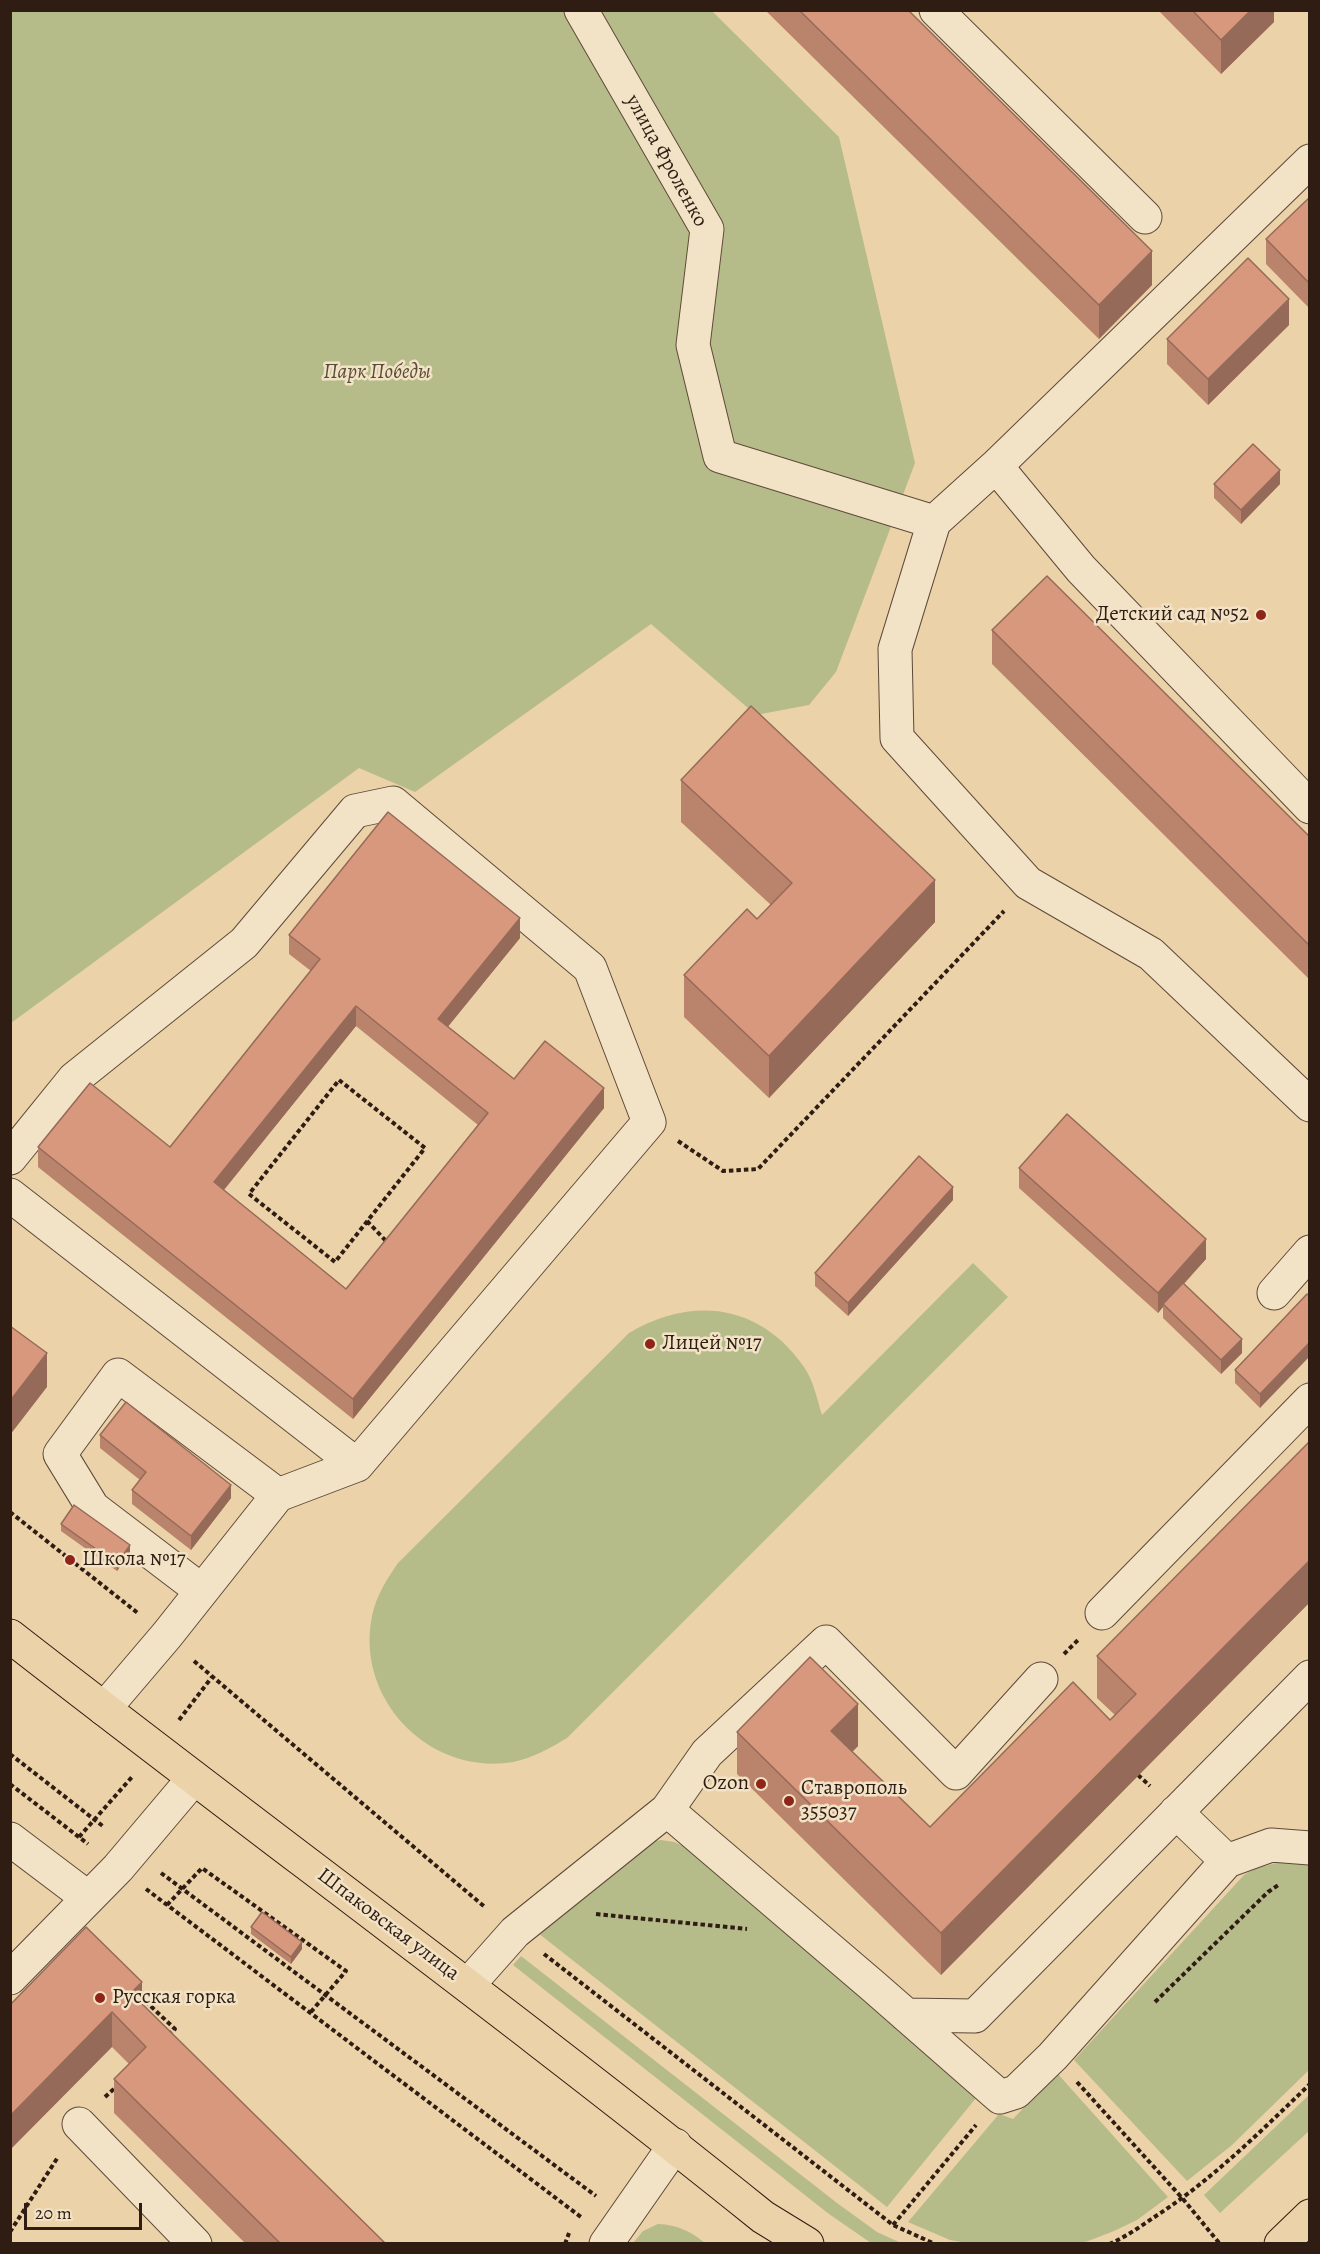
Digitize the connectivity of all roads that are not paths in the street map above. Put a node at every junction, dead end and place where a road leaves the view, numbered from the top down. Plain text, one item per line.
1 (581, 10) edge
2 (936, 10) edge
3 (1310, 161) edge
4 (1145, 217) dead end
5 (996, 466) junction
6 (934, 522) junction
7 (1310, 807) edge
8 (1310, 1106) edge
9 (10, 1158) edge
10 (10, 1196) edge
11 (1310, 1252) edge
12 (1274, 1293) dead end
13 (1310, 1400) edge
14 (357, 1465) junction
15 (278, 1495) junction
16 (202, 1591) junction
17 (1102, 1613) dead end
18 (10, 1636) edge
19 (1310, 1677) edge
20 (1041, 1679) dead end
21 (104, 1709) junction
22 (194, 1778) junction
23 (667, 1810) junction
24 (1176, 1812) junction
25 (10, 1839) edge
26 (1310, 1848) edge
27 (1227, 1861) junction
28 (88, 1898) junction
29 (10, 1978) edge
30 (468, 1985) junction
31 (906, 2015) junction
32 (79, 2124) road end
33 (675, 2145) junction
34 (1310, 2216) edge
35 (764, 2217) junction
36 (612, 2233) edge
37 (195, 2244) edge
38 (788, 2244) edge
39 (807, 2244) edge
40 (1281, 2244) edge

1 - 6 street, улица Фроленко
2 - 4 street
3 - 5 street
5 - 6 street
5 - 7 street
6 - 8 street
9 - 14 street
10 - 14 street
11 - 12 street
13 - 17 street
14 - 15 street
15 - 16 street
15 - 16 street
16 - 21 street
18 - 21 main road, Шпаковская улица
19 - 24 street
20 - 23 street
21 - 22 main road, Шпаковская улица
22 - 28 street
22 - 30 main road, Шпаковская улица
23 - 30 street
23 - 31 street
24 - 27 street
24 - 31 street
25 - 28 street
26 - 27 street
27 - 31 street
28 - 29 street
30 - 33 main road, Шпаковская улица
32 - 37 street
33 - 35 main road, Шпаковская улица
33 - 36 street
34 - 40 main road
35 - 38 main road, Шпаковская улица
35 - 39 main road, Шпаковская улица

